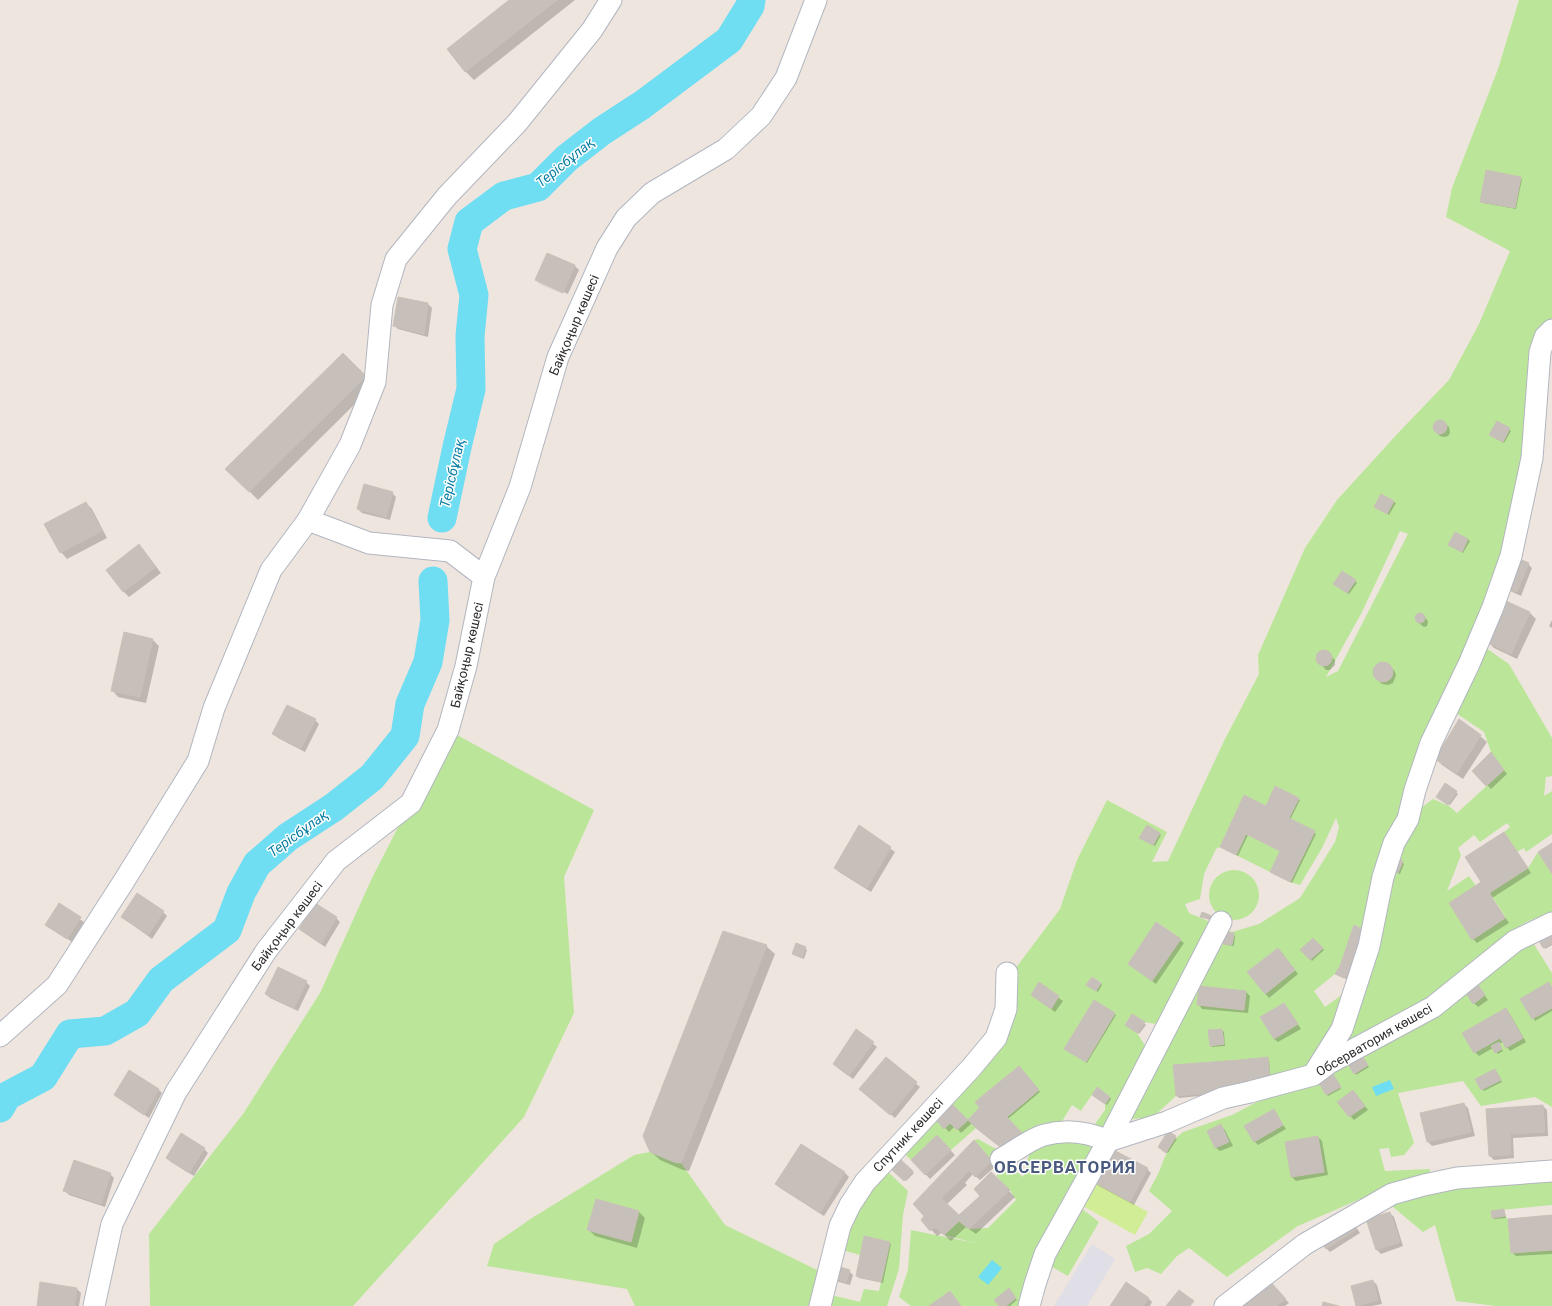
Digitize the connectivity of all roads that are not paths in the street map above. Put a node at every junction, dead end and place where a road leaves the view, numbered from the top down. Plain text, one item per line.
1 (611, 0) edge
2 (816, 0) edge
3 (1552, 330) edge
4 (308, 520) junction
5 (484, 577) junction
6 (1221, 922) dead end
7 (1552, 923) edge
8 (1007, 973) dead end
9 (0, 1036) edge
10 (1313, 1075) junction
11 (1108, 1141) junction
12 (1001, 1159) dead end
13 (1552, 1171) edge
14 (94, 1306) edge
15 (820, 1306) edge
16 (1029, 1306) edge
17 (1225, 1306) edge

1 - 4 street
2 - 5 street, Байқоңыр көшесі
3 - 10 street
4 - 5 street
4 - 9 street
5 - 14 street, Байқоңыр көшесі
6 - 11 street
7 - 10 street, Обсерватория көшесі
8 - 15 street, Спутник көшесі
10 - 11 street, Обсерватория көшесі
11 - 12 street
11 - 16 street
13 - 17 street

